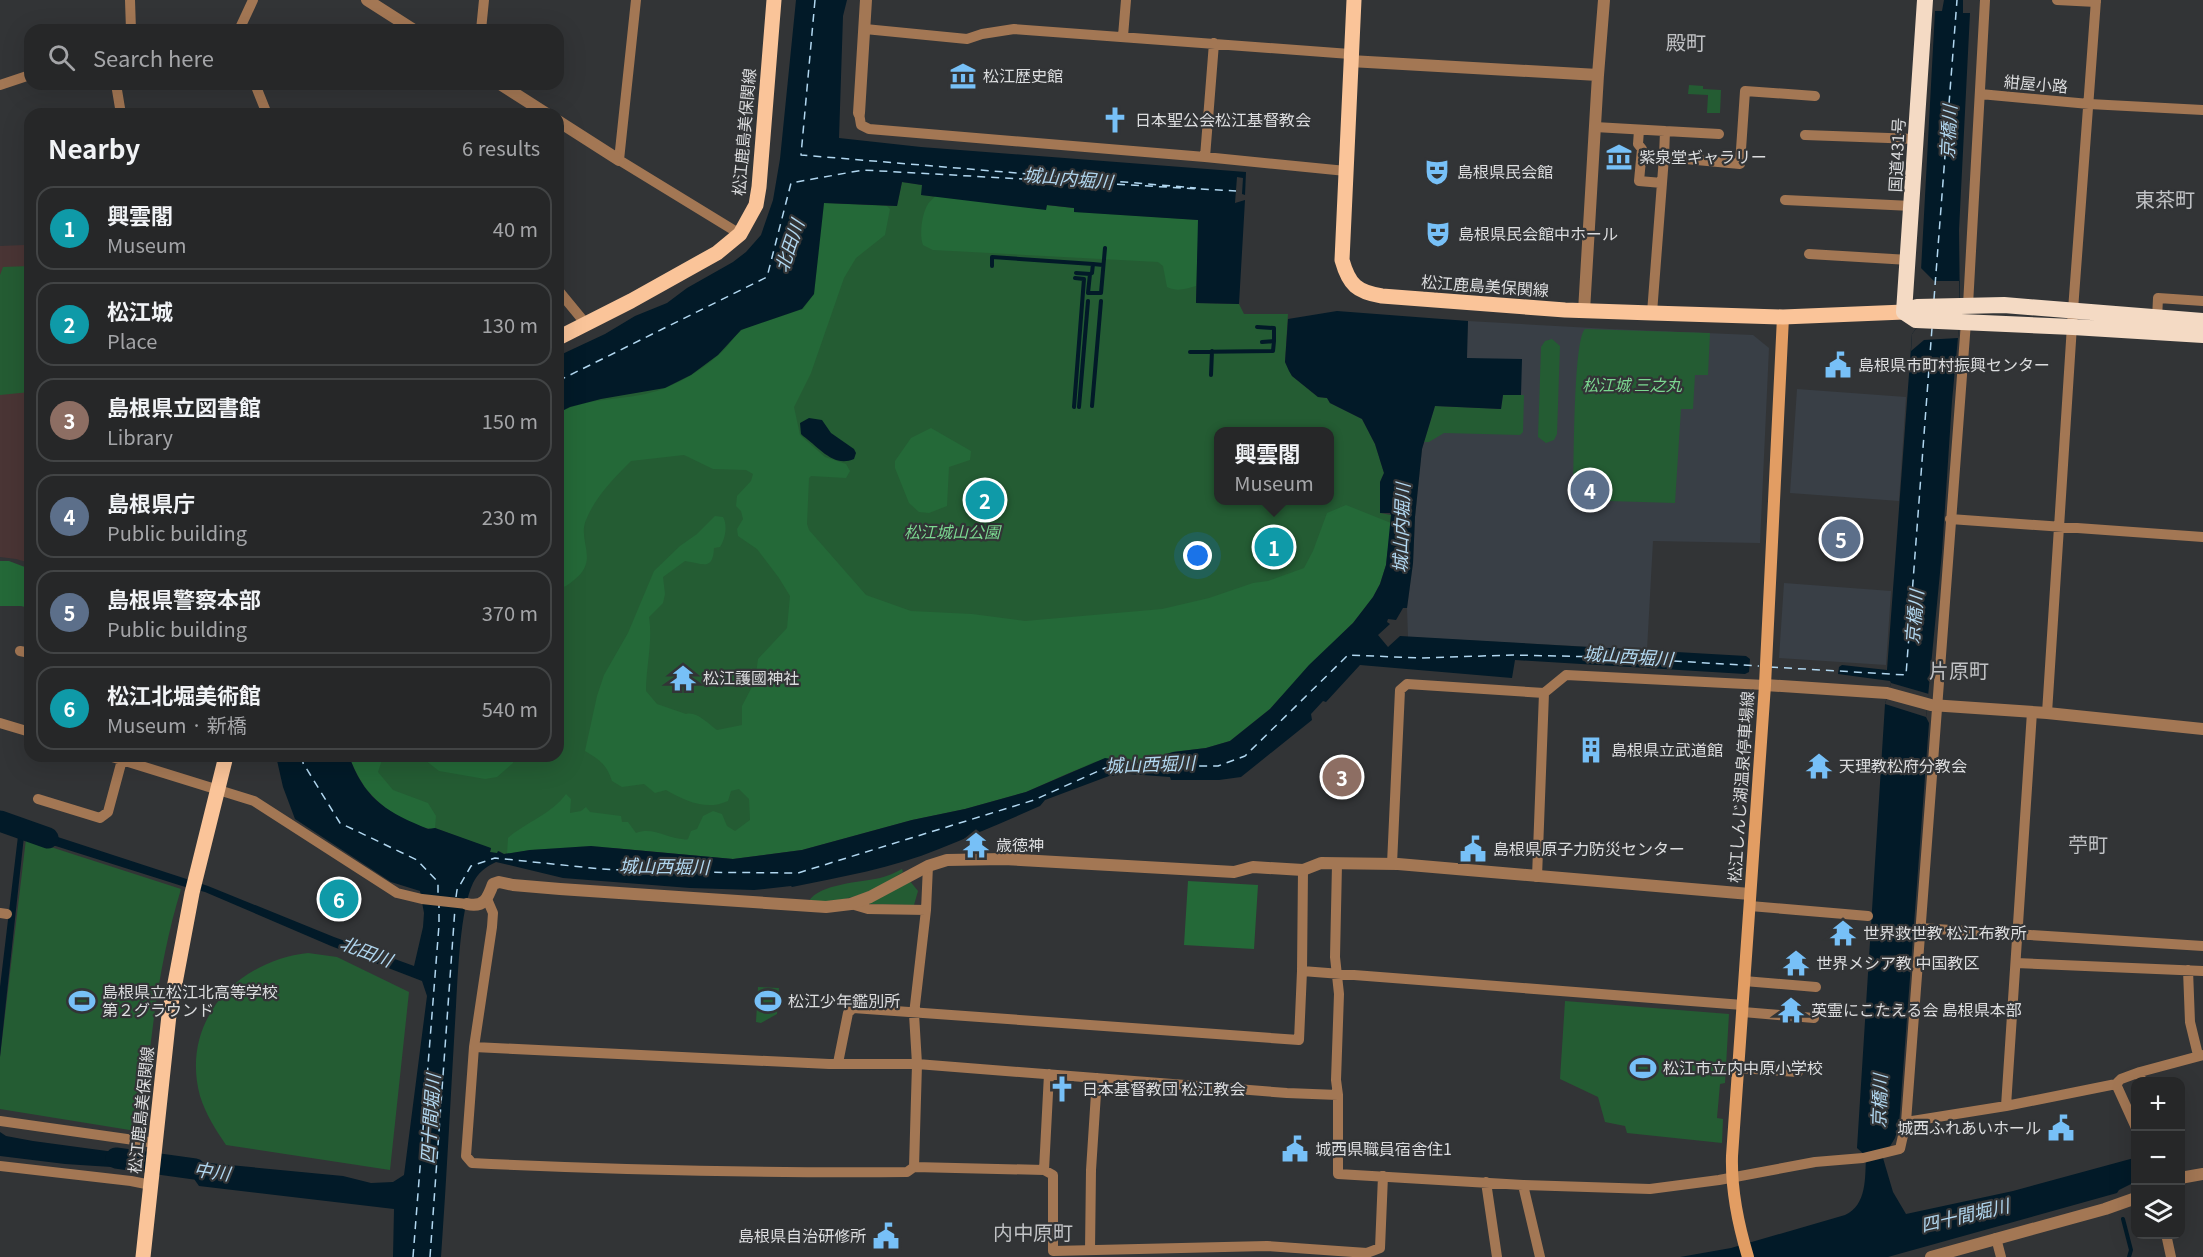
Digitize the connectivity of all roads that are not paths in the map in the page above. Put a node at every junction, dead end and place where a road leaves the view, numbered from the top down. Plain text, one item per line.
1 (130, 0) edge
2 (253, 0) edge
3 (367, 0) edge
4 (484, 0) edge
5 (636, 0) edge
6 (774, 0) edge
7 (866, 0) edge
8 (1126, 0) edge
9 (1354, 0) edge
10 (1604, 0) edge
11 (1925, 0) edge
12 (1986, 0) edge
13 (2057, 0) edge
14 (2096, 1) edge
15 (131, 24) edge
16 (243, 24) edge
17 (405, 24) edge
18 (482, 24) edge
19 (865, 29) junction
20 (1123, 36) junction
21 (1214, 43) junction
22 (1350, 57) junction
23 (1598, 75) junction
24 (24, 77) edge
25 (0, 86) edge
26 (117, 90) edge
27 (257, 90) edge
28 (509, 90) edge
29 (1980, 94) junction
30 (1815, 96) dead end
31 (2089, 104) junction
32 (120, 108) edge
33 (265, 108) edge
34 (538, 108) edge
35 (2203, 110) edge
36 (859, 113) joint
37 (564, 125) edge
38 (1595, 127) junction
39 (1639, 130) junction
40 (1665, 131) junction
41 (1719, 134) dead end
42 (1805, 135) dead end
43 (1916, 139) junction
44 (1205, 157) junction
45 (1664, 158) junction
46 (619, 160) junction
47 (1346, 171) junction
48 (1662, 183) junction
49 (1785, 200) dead end
50 (1912, 206) junction
51 (740, 234) junction
52 (1809, 254) dead end
53 (1909, 260) junction
54 (564, 297) edge
55 (2203, 301) edge
56 (1965, 305) junction
57 (1584, 311) junction
58 (1652, 313) junction
59 (1912, 313) junction
60 (1783, 317) junction
61 (2073, 318) junction
62 (2157, 319) junction
63 (2203, 321) edge
64 (1964, 322) junction
65 (586, 324) junction
66 (564, 335) edge
67 (2203, 335) edge
68 (1950, 519) junction
69 (2060, 526) junction
70 (2203, 537) edge
71 (1765, 680) junction
72 (1544, 693) junction
73 (1934, 705) junction
74 (2032, 712) junction
75 (2047, 713) junction
76 (0, 723) edge
77 (2203, 729) edge
78 (24, 730) edge
79 (121, 762) edge
80 (129, 762) edge
81 (224, 762) edge
82 (217, 788) junction
83 (38, 799) dead end
84 (1337, 864) junction
85 (1392, 864) junction
86 (928, 866) junction
87 (1303, 870) junction
88 (1537, 877) junction
89 (487, 899) junction
90 (1750, 900) junction
91 (466, 904) joint
92 (851, 904) junction
93 (926, 910) junction
94 (1868, 916) dead end
95 (1920, 928) junction
96 (2018, 934) junction
97 (2203, 946) edge
98 (2016, 963) junction
99 (2188, 970) junction
100 (1302, 971) junction
101 (2203, 971) edge
102 (1336, 972) junction
103 (1744, 981) junction
104 (1816, 987) dead end
105 (1743, 1009) junction
106 (914, 1014) junction
107 (1814, 1018) dead end
108 (474, 1047) junction
109 (2200, 1055) edge
110 (838, 1063) junction
111 (917, 1064) junction
112 (1738, 1068) junction
113 (1798, 1072) dead end
114 (1050, 1074) junction
115 (2141, 1077) edge
116 (1097, 1078) junction
117 (2131, 1078) edge
118 (2116, 1084) junction
119 (1338, 1095) junction
120 (2006, 1106) junction
121 (2131, 1117) edge
122 (0, 1121) edge
123 (1906, 1122) junction
124 (154, 1144) junction
125 (0, 1166) edge
126 (914, 1167) junction
127 (1044, 1170) junction
128 (2203, 1174) edge
129 (1383, 1176) junction
130 (1731, 1177) junction
131 (2185, 1177) edge
132 (1486, 1182) junction
133 (151, 1184) junction
134 (1523, 1185) junction
135 (2131, 1200) edge
136 (1996, 1238) junction
137 (2167, 1239) edge
138 (1090, 1250) junction
139 (1536, 1256) edge
140 (144, 1257) edge
141 (1497, 1257) edge
142 (1748, 1257) edge
143 (1931, 1257) edge
144 (2001, 1257) edge
145 (2171, 1257) edge

1 - 15 street
2 - 16 street
3 - 17 street
4 - 18 street
5 - 46 street
6 - 51 main road, 松江鹿島美保関線
7 - 19 street
8 - 20 street
9 - 22 main road, 松江鹿島美保関線
10 - 23 street
11 - 43 highway, 国道431号
12 - 29 street
13 - 14 street
14 - 31 street
19 - 20 street
19 - 36 street
20 - 21 street
21 - 22 street
21 - 44 street
22 - 23 street
22 - 47 main road, 松江鹿島美保関線
23 - 38 street
24 - 25 street
26 - 32 street
27 - 33 street
28 - 34 street
29 - 31 street, 紺屋小路
29 - 56 street
30 - 45 street
31 - 35 street, 紺屋小路
31 - 61 street
36 - 44 street
37 - 46 street
38 - 39 street
38 - 57 street
39 - 40 street
39 - 48 street
40 - 41 street
40 - 45 street
42 - 43 street
43 - 50 highway, 国道431号
44 - 47 street
45 - 48 street
46 - 51 street
47 - 57 main road, 松江鹿島美保関線
48 - 58 street
49 - 50 street
50 - 53 highway, 国道431号
51 - 65 main road, 松江鹿島美保関線
52 - 53 street
53 - 59 highway, 国道431号
54 - 65 street
55 - 62 street
56 - 59 highway
56 - 61 highway
57 - 58 main road, 松江鹿島美保関線
58 - 60 main road, 松江鹿島美保関線
59 - 60 main road, 松江鹿島美保関線
59 - 64 highway
60 - 71 main road, 松江しんじ湖温泉停車場線
61 - 62 highway
61 - 64 highway
61 - 67 highway
61 - 69 street
62 - 63 highway
64 - 68 street
65 - 66 main road, 松江鹿島美保関線
68 - 69 street
68 - 73 street
69 - 70 street
69 - 75 street
71 - 72 street
71 - 73 street
71 - 90 main road, 松江しんじ湖温泉停車場線
72 - 85 street
72 - 88 street
73 - 74 street
73 - 95 street
74 - 75 street
74 - 96 street
75 - 77 street
76 - 78 street
79 - 83 street
80 - 82 street
81 - 82 main road, 松江鹿島美保関線
82 - 91 street
82 - 124 main road, 松江鹿島美保関線
84 - 85 street
84 - 87 street
84 - 102 street
85 - 88 street
86 - 87 street
86 - 92 street
86 - 93 street
87 - 100 street
88 - 90 street
89 - 91 street
89 - 92 street
89 - 108 street
90 - 94 street
90 - 103 main road, 松江しんじ湖温泉停車場線
92 - 93 street
93 - 106 street
95 - 96 street
95 - 123 street
96 - 97 street
96 - 98 street
98 - 99 street
98 - 120 street
99 - 101 street
99 - 109 street
100 - 102 street
100 - 106 street
102 - 105 street
102 - 119 street
103 - 104 street
103 - 105 main road, 松江しんじ湖温泉停車場線
105 - 107 street
105 - 112 main road, 松江しんじ湖温泉停車場線
106 - 110 street
106 - 111 street
108 - 110 street
108 - 126 street
109 - 115 street
110 - 111 street
111 - 114 street
111 - 126 street
112 - 113 street
112 - 130 main road, 松江しんじ湖温泉停車場線
114 - 116 street
114 - 127 street
116 - 119 street
116 - 138 street
117 - 118 street
118 - 120 street
118 - 121 street
119 - 129 street
120 - 123 street
122 - 124 street
123 - 130 street
124 - 133 main road, 松江鹿島美保関線
125 - 133 street
126 - 127 street
127 - 138 street
128 - 131 street
129 - 132 street
129 - 138 street
130 - 134 street
130 - 142 main road, 松江しんじ湖温泉停車場線
132 - 134 street
132 - 141 street
133 - 140 main road, 松江鹿島美保関線
134 - 139 street
135 - 136 street
136 - 143 street
136 - 144 street
137 - 145 street

